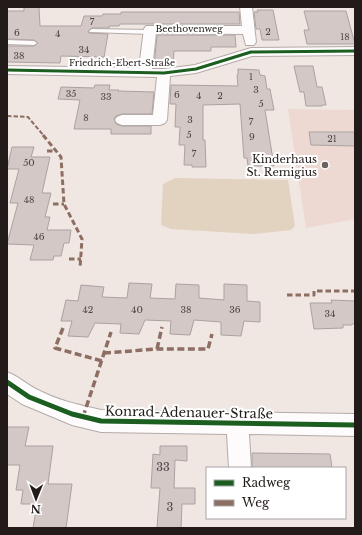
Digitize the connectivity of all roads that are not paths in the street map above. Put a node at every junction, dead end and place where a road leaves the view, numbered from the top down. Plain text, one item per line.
1 (246, 7) edge
2 (249, 30) junction
3 (92, 31) dead end
4 (149, 32) junction
5 (7, 42) edge
6 (34, 42) dead end
7 (355, 51) edge
8 (251, 52) junction
9 (7, 70) edge
10 (145, 73) junction
11 (164, 73) junction
12 (122, 120) dead end
13 (7, 382) edge
14 (237, 424) junction
15 (355, 425) edge
16 (240, 467) edge

1 - 2 street
2 - 4 street, Beethovenweg
2 - 8 street
3 - 4 lane
4 - 10 street, Beethovenweg
5 - 6 lane
7 - 8 street, Friedrich-Ebert-Straße
8 - 11 street, Friedrich-Ebert-Straße
9 - 10 street, Friedrich-Ebert-Straße
10 - 11 street, Friedrich-Ebert-Straße
11 - 12 street
13 - 14 street, Konrad-Adenauer-Straße
14 - 15 street, Konrad-Adenauer-Straße
14 - 16 street

